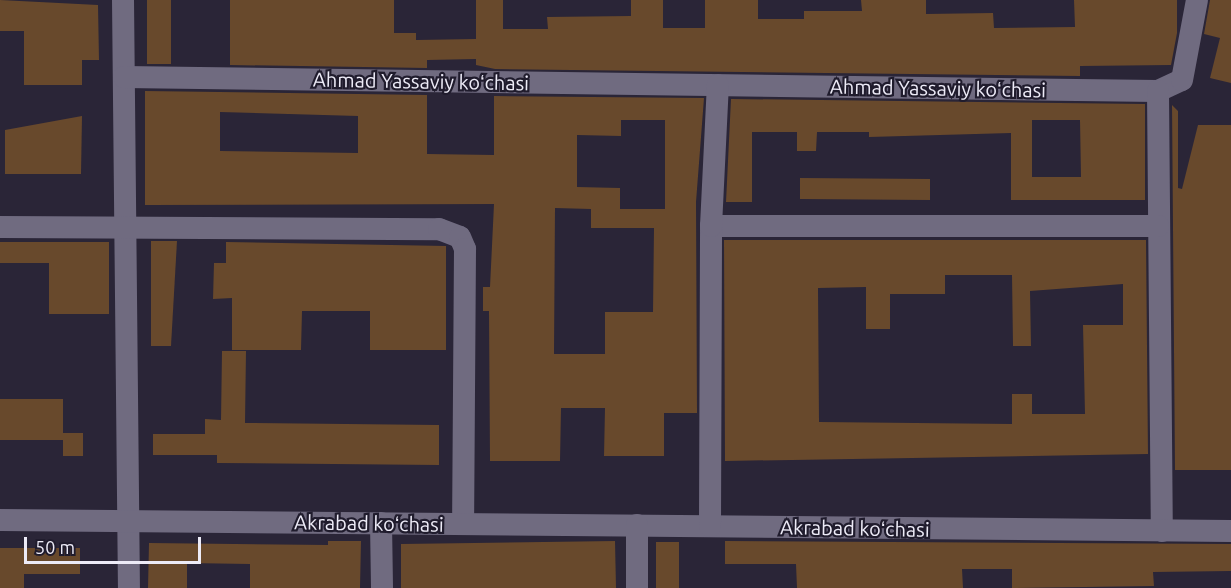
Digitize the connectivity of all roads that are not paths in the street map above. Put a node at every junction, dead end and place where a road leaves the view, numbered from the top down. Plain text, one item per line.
1 (123, 0) edge
2 (1197, 0) edge
3 (124, 77) junction
4 (718, 85) junction
5 (1158, 91) junction
6 (711, 226) junction
7 (1158, 226) junction
8 (0, 227) edge
9 (122, 228) junction
10 (0, 520) edge
11 (131, 521) junction
12 (381, 523) junction
13 (463, 524) junction
14 (637, 525) junction
15 (710, 526) junction
16 (1162, 531) junction
17 (1231, 531) edge
18 (129, 588) edge
19 (382, 588) edge
20 (638, 588) edge

1 - 3 street
2 - 5 street
3 - 4 street, Ahmad Yassaviy koʻchasi
3 - 9 street
4 - 5 street, Ahmad Yassaviy koʻchasi
4 - 6 street
5 - 7 street
6 - 7 street
6 - 15 street
7 - 16 street
8 - 9 street
9 - 11 street
9 - 13 street
10 - 11 street, Akrabad koʻchasi
11 - 12 street, Akrabad koʻchasi
11 - 18 street
12 - 13 street, Akrabad koʻchasi
12 - 19 street
13 - 14 street, Akrabad koʻchasi
14 - 15 street, Akrabad koʻchasi
14 - 20 street
15 - 16 street, Akrabad koʻchasi
16 - 17 street, Akrabad koʻchasi

